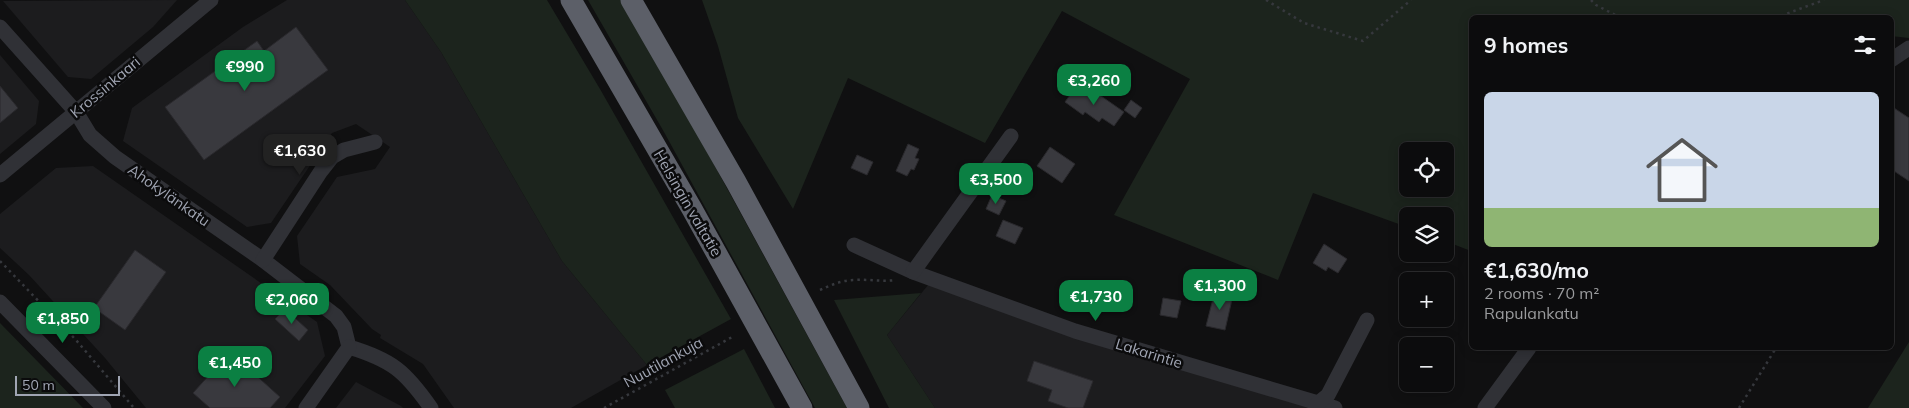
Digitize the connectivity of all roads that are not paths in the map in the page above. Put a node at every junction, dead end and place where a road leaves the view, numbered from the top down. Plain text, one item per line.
1 (212, 0) edge
2 (571, 0) edge
3 (631, 0) edge
4 (0, 27) edge
5 (1909, 48) edge
6 (1894, 58) edge
7 (76, 112) junction
8 (1011, 136) dead end
9 (375, 142) dead end
10 (0, 175) edge
11 (854, 245) dead end
12 (263, 260) junction
13 (913, 272) junction
14 (0, 302) edge
15 (1367, 320) dead end
16 (349, 346) junction
17 (1528, 350) edge
18 (1316, 406) edge
19 (104, 408) edge
20 (306, 408) edge
21 (431, 408) edge
22 (802, 408) edge
23 (859, 408) edge
24 (1335, 408) edge
25 (1484, 408) edge

1 - 7 street, Krossinkaari
2 - 22 highway, Helsingin valtatie
3 - 23 highway
4 - 7 street, Ahokylänkatu
5 - 6 street
7 - 10 street, Krossinkaari
7 - 12 street, Ahokylänkatu
8 - 13 street
9 - 12 street
11 - 13 street, Lakarintie
12 - 16 street, Ahokylänkatu
13 - 18 street, Lakarintie
14 - 19 street
15 - 18 street
16 - 20 street
16 - 21 street
17 - 25 street
18 - 24 street, Lakarintie

